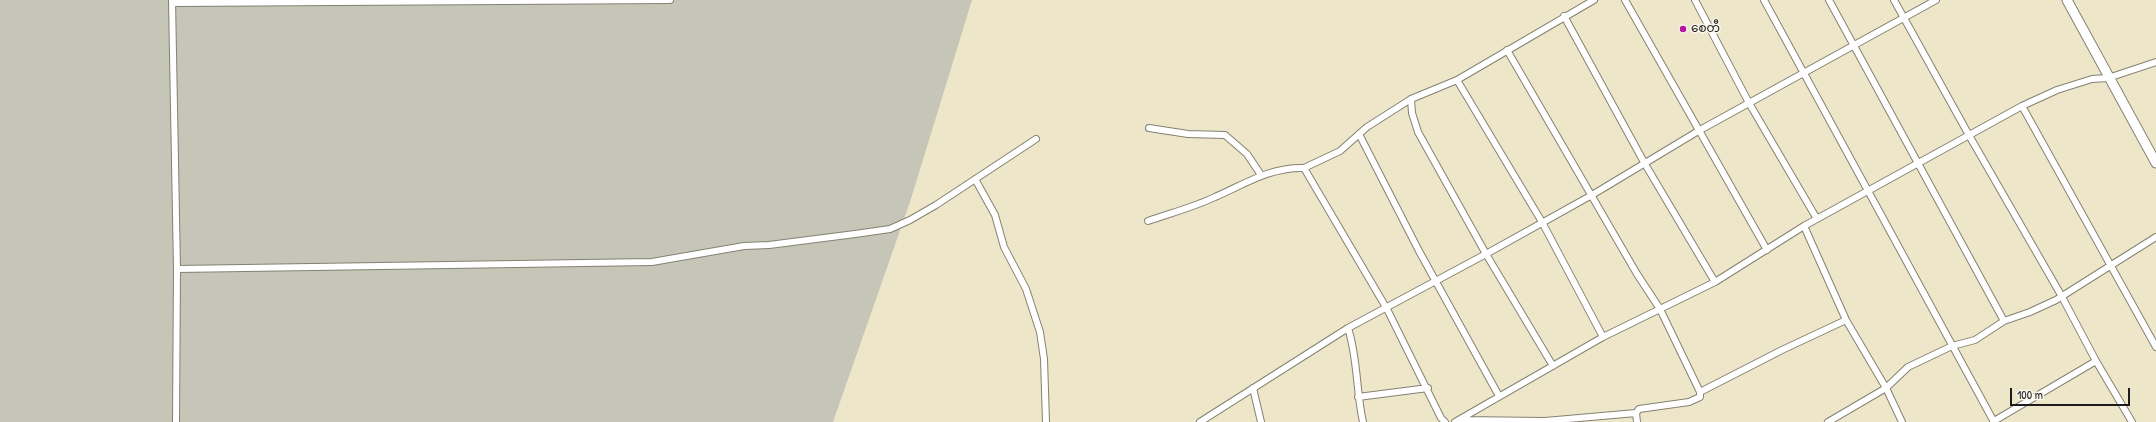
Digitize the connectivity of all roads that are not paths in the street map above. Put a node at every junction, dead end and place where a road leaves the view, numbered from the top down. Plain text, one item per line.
1 (670, 0) edge
2 (1594, 0) edge
3 (1625, 0) edge
4 (1695, 0) edge
5 (1764, 0) edge
6 (1829, 0) edge
7 (1894, 0) edge
8 (1936, 0) edge
9 (2067, 0) edge
10 (172, 2) edge
11 (1564, 16) junction
12 (1904, 18) junction
13 (1855, 46) junction
14 (1507, 50) junction
15 (2156, 62) edge
16 (1803, 74) junction
17 (2108, 78) junction
18 (1457, 80) junction
19 (1411, 99) junction
20 (1749, 103) junction
21 (2022, 106) junction
22 (1149, 128) dead end
23 (1700, 130) junction
24 (1359, 134) junction
25 (1970, 137) junction
26 (1036, 139) dead end
27 (2156, 163) edge
28 (1646, 164) junction
29 (1917, 166) junction
30 (1304, 168) junction
31 (1260, 175) junction
32 (975, 179) junction
33 (1868, 192) junction
34 (1592, 195) junction
35 (1817, 219) junction
36 (1148, 221) dead end
37 (1542, 222) junction
38 (1804, 226) junction
39 (2156, 237) edge
40 (1767, 250) junction
41 (1486, 254) junction
42 (2110, 265) junction
43 (177, 269) junction
44 (1437, 281) junction
45 (1715, 282) junction
46 (2061, 295) junction
47 (1387, 309) junction
48 (1660, 309) junction
49 (1846, 320) junction
50 (2004, 321) junction
51 (1348, 328) junction
52 (1603, 337) junction
53 (1952, 346) junction
54 (2156, 347) edge
55 (2096, 361) junction
56 (1553, 366) junction
57 (1253, 388) junction
58 (1428, 388) junction
59 (1886, 388) junction
60 (1700, 392) junction
61 (1500, 396) junction
62 (1358, 397) junction
63 (1636, 413) junction
64 (1457, 421) edge
65 (1545, 421) edge
66 (176, 422) edge
67 (1046, 422) edge
68 (1200, 422) edge
69 (1261, 422) edge
70 (1363, 422) edge
71 (1445, 422) edge
72 (1637, 422) edge
73 (1828, 422) edge
74 (1902, 422) edge
75 (1994, 422) edge
76 (2132, 422) edge

1 - 10 street
2 - 11 street
3 - 23 street
4 - 20 street
5 - 16 street
6 - 13 street
7 - 12 street
8 - 12 street
9 - 17 main road
10 - 43 street
11 - 14 street
11 - 28 street
12 - 13 street
12 - 25 street
13 - 16 street
13 - 29 street
14 - 18 street
14 - 34 street
15 - 17 street
16 - 20 street
16 - 33 street
17 - 21 street
17 - 27 main road
18 - 19 street
18 - 37 street
19 - 24 street
19 - 41 street
20 - 23 street
20 - 35 street
21 - 25 street
21 - 42 street
22 - 31 street
23 - 28 street
23 - 40 street
24 - 30 street
24 - 44 street
25 - 29 street
25 - 46 street
26 - 32 street
28 - 34 street
28 - 45 street
29 - 33 street
29 - 50 street
30 - 31 street
30 - 47 street
31 - 36 street
32 - 43 street
32 - 67 street
33 - 35 street
33 - 53 street
34 - 37 street
34 - 48 street
35 - 38 street
37 - 41 street
37 - 52 street
38 - 40 street
38 - 49 street
39 - 42 street
40 - 45 street
41 - 44 street
41 - 56 street
42 - 46 street
42 - 54 street
43 - 66 street
44 - 47 street
44 - 61 street
45 - 48 street
46 - 50 street
46 - 55 street
47 - 51 street
47 - 58 street
48 - 52 street
48 - 60 street
49 - 59 street
49 - 60 street
50 - 53 street
51 - 57 street
51 - 62 street
52 - 56 street
53 - 59 street
53 - 75 street
55 - 75 street
55 - 76 street
56 - 61 street
57 - 68 street
57 - 69 street
58 - 62 street
58 - 71 street
59 - 73 street
59 - 74 street
60 - 63 street
61 - 64 street
62 - 70 street
63 - 65 street
63 - 72 street
64 - 65 street

